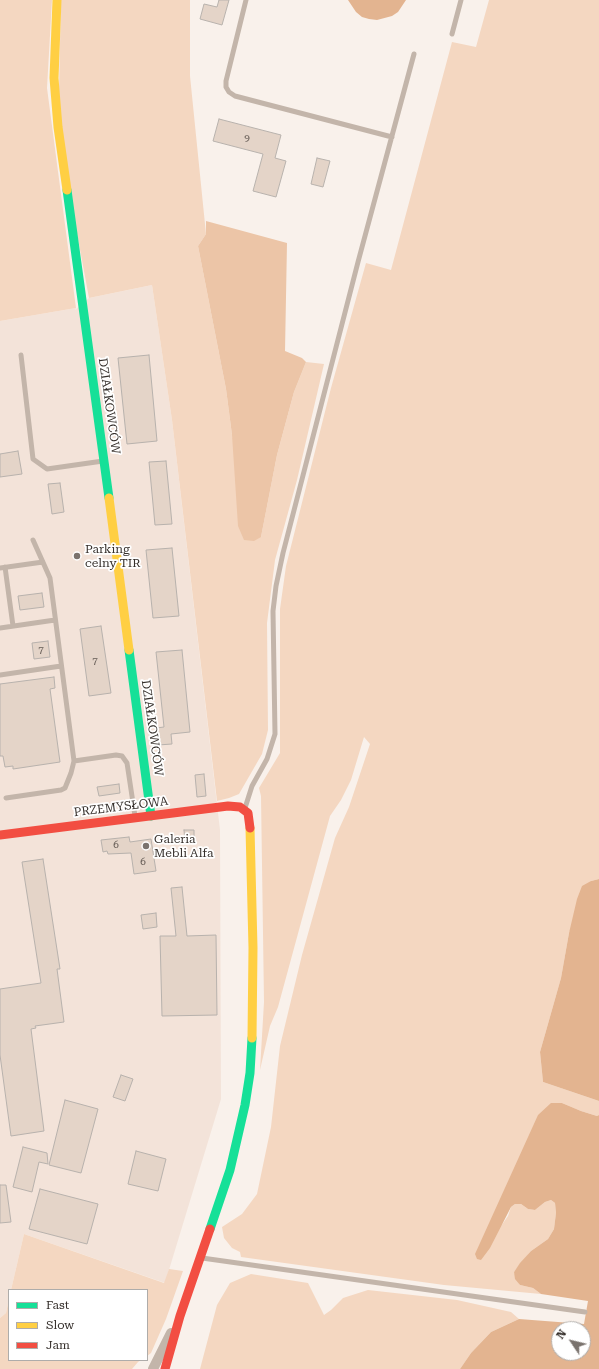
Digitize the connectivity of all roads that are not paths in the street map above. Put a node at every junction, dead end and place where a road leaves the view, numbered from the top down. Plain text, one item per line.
1 (57, 0) edge
2 (246, 0) edge
3 (461, 0) edge
4 (452, 34) dead end
5 (414, 54) dead end
6 (392, 138) junction
7 (21, 355) dead end
8 (104, 461) junction
9 (34, 540) dead end
10 (43, 562) junction
11 (2, 567) edge
12 (56, 620) junction
13 (13, 626) junction
14 (0, 628) edge
15 (61, 666) junction
16 (0, 674) edge
17 (74, 761) junction
18 (6, 798) dead end
19 (244, 809) junction
20 (151, 816) junction
21 (135, 817) junction
22 (0, 835) edge
23 (201, 1258) junction
24 (585, 1312) dead end
25 (180, 1316) junction
26 (153, 1369) edge
27 (165, 1369) edge

1 - 8 street, DZIAŁKOWCÓW
2 - 6 lane
3 - 4 lane
5 - 6 lane
6 - 19 lane
7 - 8 lane
8 - 20 street, DZIAŁKOWCÓW
9 - 10 lane
10 - 11 lane
10 - 12 lane
11 - 13 lane
12 - 13 lane
12 - 15 lane
13 - 14 lane
15 - 16 lane
15 - 17 lane
17 - 18 lane
17 - 21 lane
19 - 20 street, PRZEMYSŁOWA
19 - 23 street
20 - 21 street, PRZEMYSŁOWA
21 - 22 street, PRZEMYSŁOWA
23 - 24 lane
23 - 25 street
25 - 26 street
25 - 27 street

